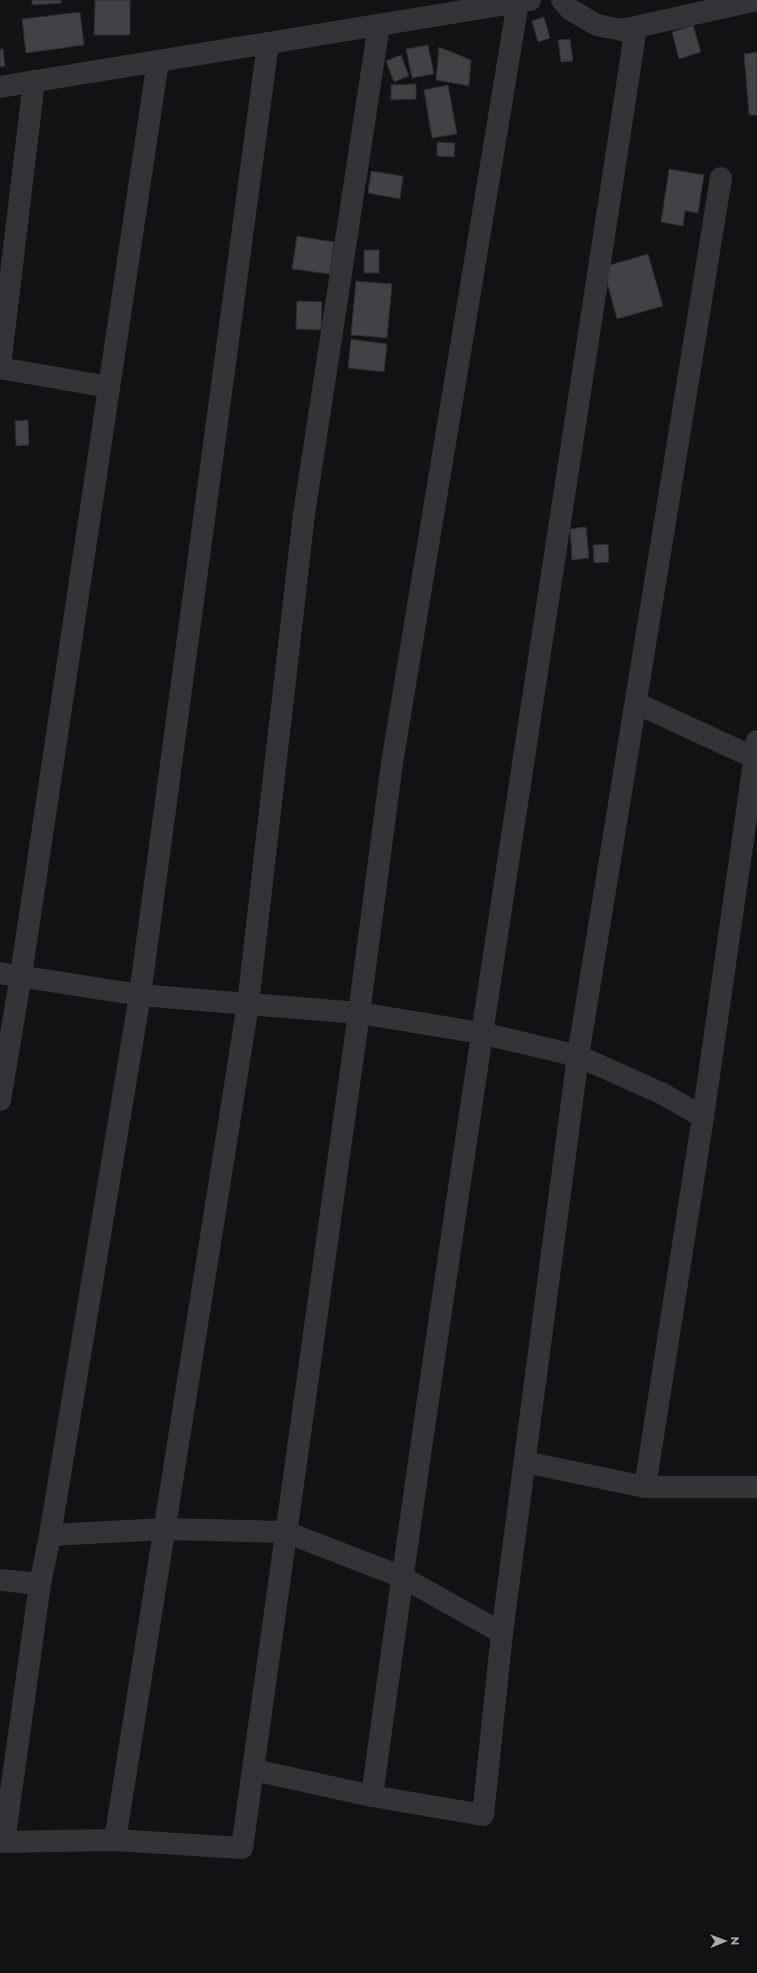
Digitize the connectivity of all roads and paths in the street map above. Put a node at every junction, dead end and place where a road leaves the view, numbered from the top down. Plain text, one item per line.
1 (562, 0) edge
2 (757, 0) edge
3 (524, 1) edge
4 (379, 25) junction
5 (636, 27) junction
6 (268, 43) junction
7 (158, 61) junction
8 (34, 81) junction
9 (0, 87) edge
10 (721, 178) dead end
11 (0, 367) edge
12 (109, 387) junction
13 (636, 703) junction
14 (756, 752) edge
15 (10, 974) edge
16 (140, 996) junction
17 (248, 1004) junction
18 (359, 1013) junction
19 (481, 1033) junction
20 (578, 1056) junction
21 (0, 1100) edge
22 (703, 1117) junction
23 (525, 1462) junction
24 (645, 1487) junction
25 (757, 1487) edge
26 (165, 1529) junction
27 (286, 1532) junction
28 (50, 1535) junction
29 (402, 1577) junction
30 (0, 1580) edge
31 (40, 1584) junction
32 (502, 1633) junction
33 (254, 1770) junction
34 (372, 1796) junction
35 (115, 1840) junction
36 (2, 1842) edge

1 - 5 street
2 - 5 street
3 - 4 street
3 - 18 street
4 - 6 street
4 - 17 street
5 - 19 street
6 - 7 street
6 - 16 street
7 - 8 street
7 - 12 street
8 - 9 street
8 - 11 street
10 - 13 street
11 - 12 street
12 - 15 street
13 - 14 street
13 - 20 street
14 - 22 street
15 - 16 street
15 - 21 street
16 - 17 street
16 - 28 street
17 - 18 street
17 - 26 street
18 - 19 street
18 - 27 street
19 - 20 street
19 - 29 street
20 - 22 street
20 - 23 street
22 - 24 street
23 - 24 street
23 - 32 street
24 - 25 street
26 - 27 street
26 - 28 street
26 - 35 street
27 - 29 street
27 - 33 street
28 - 31 street
29 - 32 street
29 - 34 street
30 - 31 street
31 - 36 street
32 - 34 street
33 - 34 street
33 - 35 street
35 - 36 street

